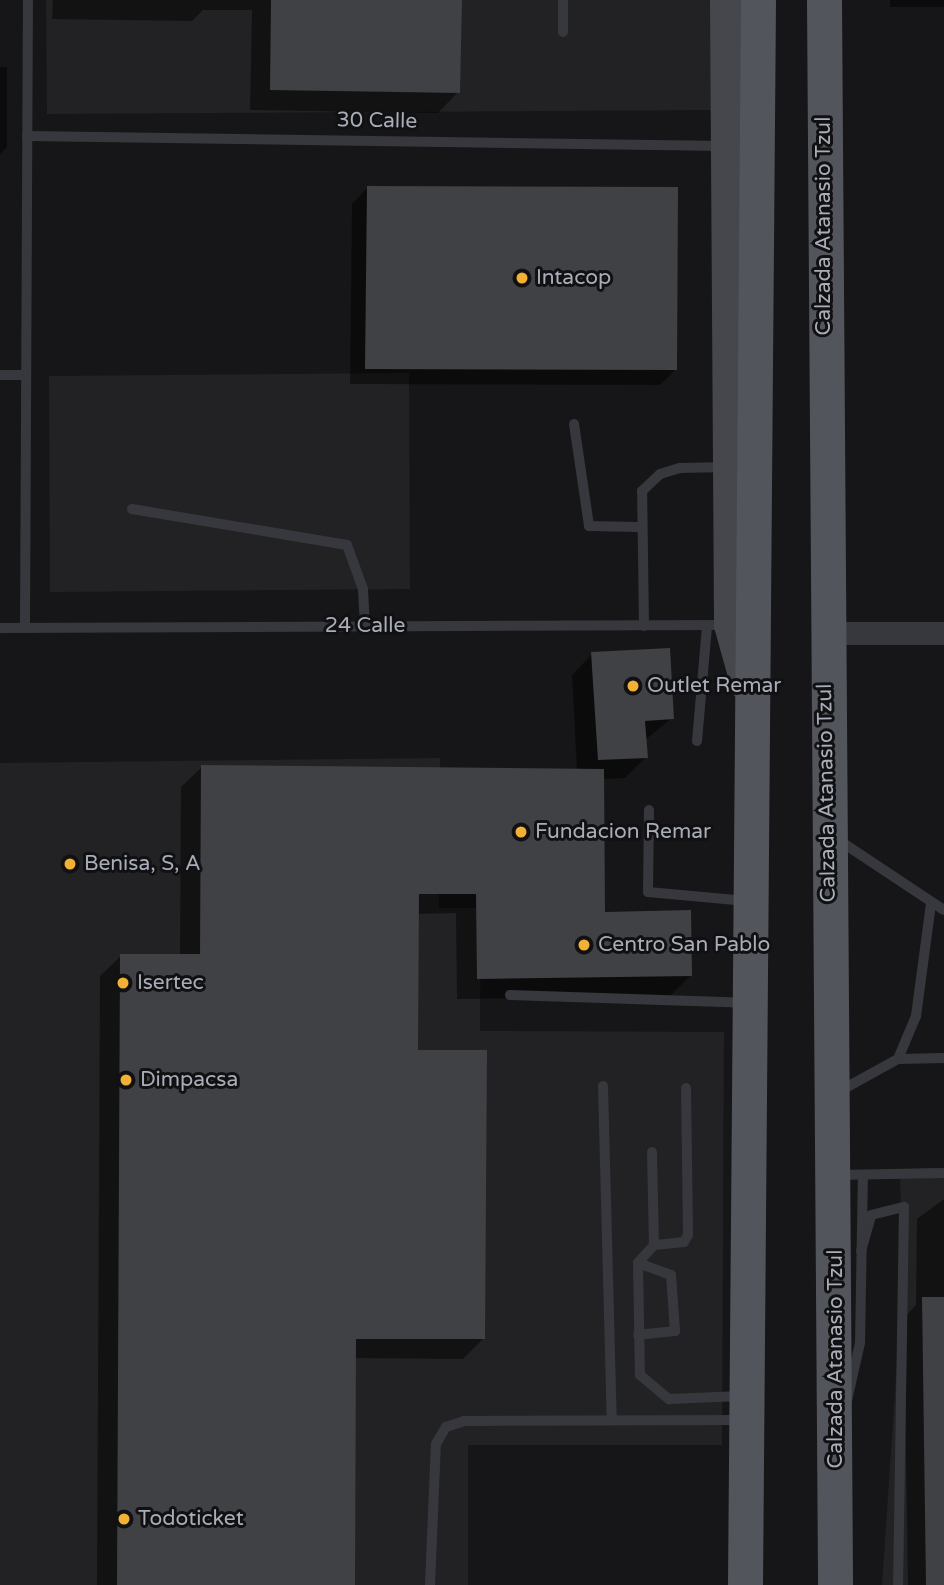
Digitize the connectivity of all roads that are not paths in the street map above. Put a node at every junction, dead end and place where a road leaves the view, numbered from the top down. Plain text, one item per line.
1 (27, 0) edge
2 (563, 0) edge
3 (726, 0) edge
4 (758, 0) edge
5 (824, 0) edge
6 (563, 32) dead end
7 (27, 136) junction
8 (725, 146) junction
9 (0, 375) edge
10 (26, 375) junction
11 (575, 424) dead end
12 (729, 467) junction
13 (132, 509) dead end
14 (638, 527) junction
15 (365, 626) junction
16 (644, 626) junction
17 (718, 626) junction
18 (0, 628) edge
19 (24, 628) junction
20 (825, 633) junction
21 (944, 633) edge
22 (748, 688) junction
23 (697, 741) dead end
24 (649, 810) dead end
25 (825, 832) junction
26 (747, 901) junction
27 (931, 904) junction
28 (944, 910) edge
29 (510, 995) dead end
30 (746, 1003) junction
31 (944, 1058) edge
32 (898, 1059) junction
33 (603, 1086) dead end
34 (685, 1088) dead end
35 (835, 1093) junction
36 (652, 1152) dead end
37 (944, 1173) edge
38 (849, 1175) junction
39 (654, 1245) junction
40 (862, 1251) junction
41 (638, 1264) junction
42 (638, 1335) junction
43 (747, 1408) junction
44 (612, 1419) junction
45 (837, 1423) junction
46 (430, 1585) edge
47 (745, 1585) edge
48 (835, 1585) edge
49 (898, 1585) edge

1 - 7 lane
2 - 6 lane
3 - 8 street
4 - 22 main road
5 - 20 main road, Calzada Atanasio Tzul
7 - 8 lane, 30 Calle
7 - 10 lane
8 - 12 street
9 - 10 lane
10 - 19 lane
11 - 14 lane
12 - 14 lane
12 - 17 street
13 - 15 lane
14 - 16 lane
15 - 16 lane, 24 Calle
15 - 19 lane, 24 Calle
16 - 17 lane, 24 Calle
17 - 22 street
17 - 23 lane
18 - 19 lane, 24 Calle
20 - 21 street
20 - 25 main road, Calzada Atanasio Tzul
22 - 26 main road
24 - 26 lane
25 - 27 lane
25 - 35 main road, Calzada Atanasio Tzul
26 - 30 main road
27 - 28 lane
27 - 32 lane
29 - 30 lane
30 - 43 main road
31 - 32 lane
32 - 35 lane
33 - 44 lane
34 - 39 lane
35 - 38 main road, Calzada Atanasio Tzul
36 - 39 lane
37 - 38 lane
38 - 40 lane
38 - 45 main road, Calzada Atanasio Tzul
39 - 41 lane
40 - 45 lane
40 - 49 lane
41 - 42 lane
41 - 42 lane
42 - 43 lane
43 - 44 lane
43 - 47 main road
44 - 46 lane
45 - 48 main road, Calzada Atanasio Tzul

